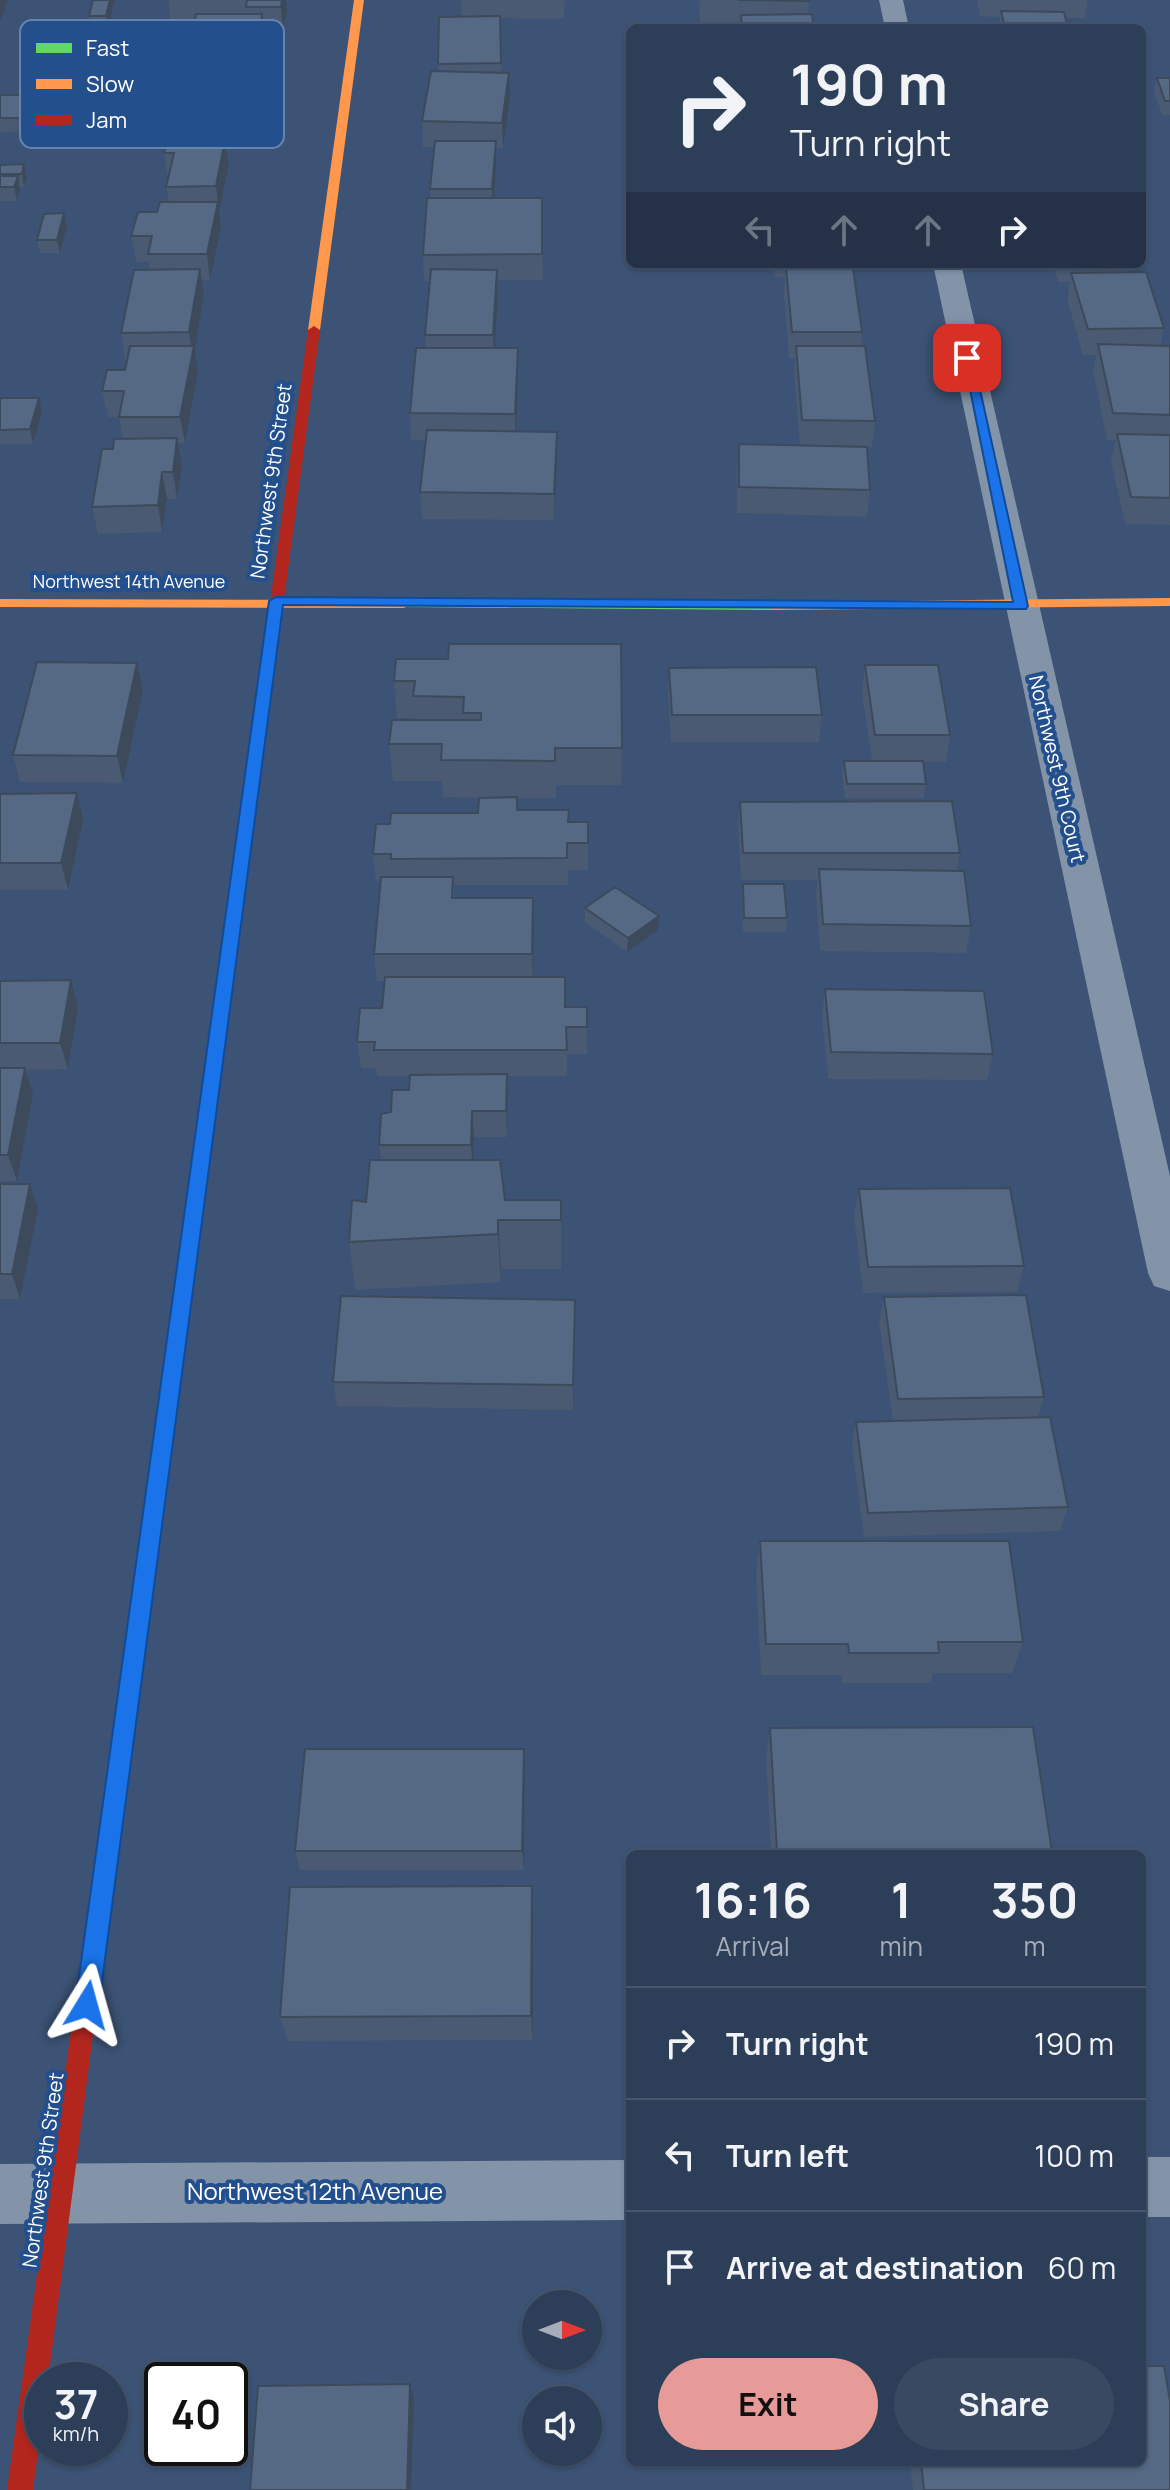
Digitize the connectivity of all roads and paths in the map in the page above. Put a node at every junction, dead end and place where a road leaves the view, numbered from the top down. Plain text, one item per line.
1 (359, 0) edge
2 (891, 0) edge
3 (896, 24) edge
4 (948, 268) edge
5 (276, 601) junction
6 (1170, 602) edge
7 (0, 603) edge
8 (1021, 606) junction
9 (1170, 1273) edge
10 (1146, 2187) edge
11 (1170, 2187) edge
12 (626, 2190) edge
13 (0, 2194) edge
14 (62, 2194) junction
15 (20, 2490) edge

1 - 5 street, Northwest 9th Street
2 - 3 street
4 - 8 street, Northwest 9th Court
5 - 7 street, Northwest 14th Avenue
5 - 8 street, Northwest 14th Avenue
5 - 14 street, Northwest 9th Street
6 - 8 street, Northwest 14th Avenue
8 - 9 street, Northwest 9th Court
10 - 11 street
12 - 14 street, Northwest 12th Avenue
13 - 14 street, Northwest 12th Avenue
14 - 15 street, Northwest 9th Street

